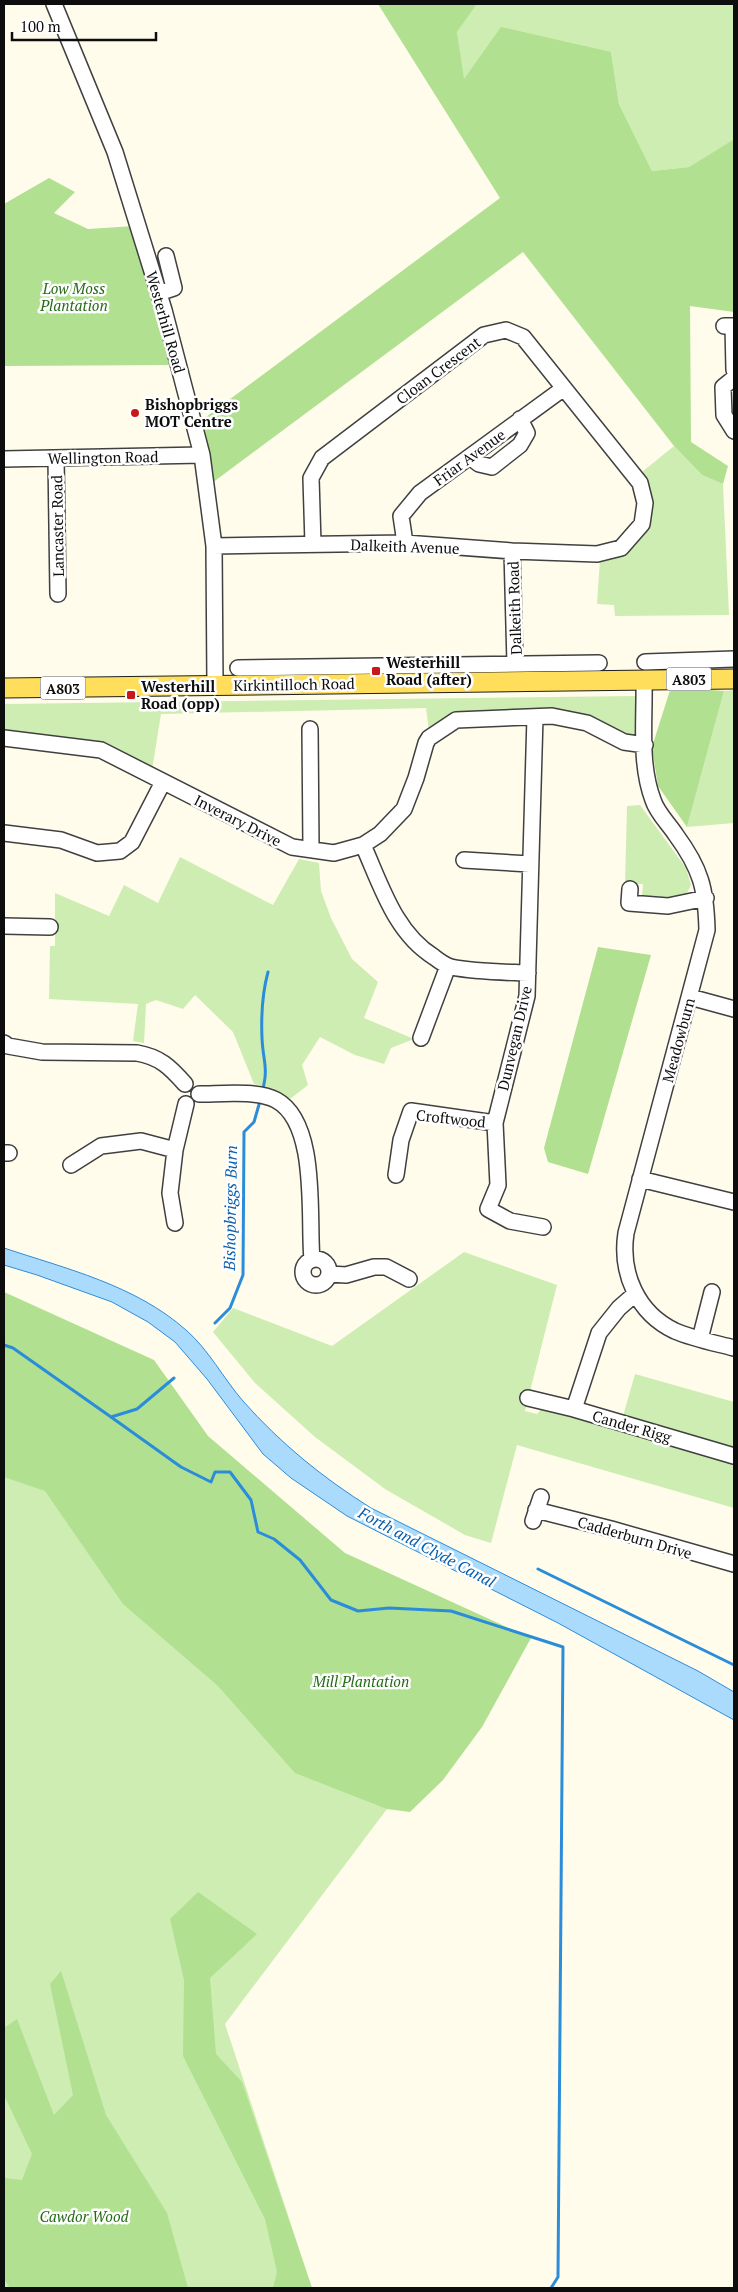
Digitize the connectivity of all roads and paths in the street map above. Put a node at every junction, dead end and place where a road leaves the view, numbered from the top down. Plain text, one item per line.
1 (54, 4) edge
2 (166, 256) dead end
3 (158, 293) junction
4 (724, 326) dead end
5 (734, 370) edge
6 (734, 378) edge
7 (564, 388) junction
8 (520, 419) junction
9 (734, 432) edge
10 (202, 455) junction
11 (470, 457) junction
12 (4, 458) edge
13 (56, 458) junction
14 (405, 543) junction
15 (313, 544) junction
16 (214, 546) junction
17 (512, 551) junction
18 (596, 554) joint
19 (58, 594) dead end
20 (734, 659) edge
21 (599, 663) dead end
22 (515, 664) junction
23 (238, 668) dead end
24 (644, 671) junction
25 (734, 679) edge
26 (215, 685) junction
27 (4, 688) edge
28 (535, 717) junction
29 (310, 729) dead end
30 (4, 738) edge
31 (645, 745) junction
32 (163, 782) junction
33 (4, 833) edge
34 (363, 845) junction
35 (311, 848) junction
36 (464, 860) dead end
37 (530, 864) junction
38 (630, 889) dead end
39 (706, 898) junction
40 (4, 926) edge
41 (50, 928) dead end
42 (448, 966) junction
43 (528, 973) junction
44 (690, 997) junction
45 (734, 1009) edge
46 (421, 1038) dead end
47 (4, 1043) edge
48 (184, 1084) junction
49 (199, 1094) junction
50 (186, 1104) junction
51 (495, 1123) junction
52 (175, 1150) junction
53 (71, 1166) dead end
54 (396, 1175) dead end
55 (640, 1179) junction
56 (734, 1202) edge
57 (175, 1223) dead end
58 (543, 1227) dead end
59 (312, 1260) junction
60 (330, 1274) junction
61 (409, 1280) dead end
62 (712, 1292) dead end
63 (635, 1294) junction
64 (700, 1339) junction
65 (734, 1348) edge
66 (528, 1398) dead end
67 (574, 1409) junction
68 (734, 1456) edge
69 (536, 1509) dead end
70 (734, 1564) edge

1 - 3 street, Westerhill Road
2 - 3 street
3 - 10 street, Westerhill Road
4 - 5 street
6 - 9 street
7 - 8 street, Friar Avenue
7 - 15 street, Cloan Crescent
7 - 18 street, Cloan Crescent
8 - 11 street, Friar Avenue
8 - 11 street
10 - 13 street, Wellington Road
10 - 16 street, Westerhill Road
11 - 14 street, Friar Avenue
12 - 13 street, Wellington Road
13 - 19 street, Lancaster Road
14 - 15 street, Dalkeith Avenue
14 - 17 street, Dalkeith Avenue
15 - 16 street, Dalkeith Avenue
16 - 26 street, Westerhill Road
17 - 18 street, Dalkeith Avenue
17 - 22 street, Dalkeith Road
20 - 24 street, Kirkintilloch Road
21 - 22 street
22 - 23 street
24 - 25 main road, Kirkintilloch Road / A803
24 - 26 main road, Kirkintilloch Road / A803
24 - 31 street, Meadowburn
26 - 27 main road, Kirkintilloch Road / A803
28 - 31 street, Inverary Drive
28 - 34 street, Inverary Drive
28 - 37 street, Dunvegan Drive
29 - 35 street
30 - 32 street, Inverary Drive
31 - 39 street, Meadowburn
32 - 33 street
32 - 35 street, Inverary Drive
34 - 35 street, Inverary Drive
34 - 42 street
36 - 37 street
37 - 43 street, Dunvegan Drive
38 - 39 street
39 - 44 street, Meadowburn
40 - 41 street
42 - 43 street
42 - 46 street
43 - 51 street, Dunvegan Drive
44 - 45 street
44 - 55 street, Meadowburn
47 - 48 street
48 - 49 street
48 - 50 street
49 - 50 street
49 - 59 street
50 - 52 street
51 - 54 street, Croftwood
51 - 58 street, Dunvegan Drive
52 - 53 street
52 - 57 street
55 - 56 street
55 - 63 street, Meadowburn
59 - 60 street
59 - 60 street
60 - 61 street
62 - 64 street
63 - 64 street, Meadowburn
63 - 67 street
64 - 65 street, Meadowburn
66 - 67 street, Cander Rigg
67 - 68 street, Cander Rigg
69 - 70 street, Cadderburn Drive

